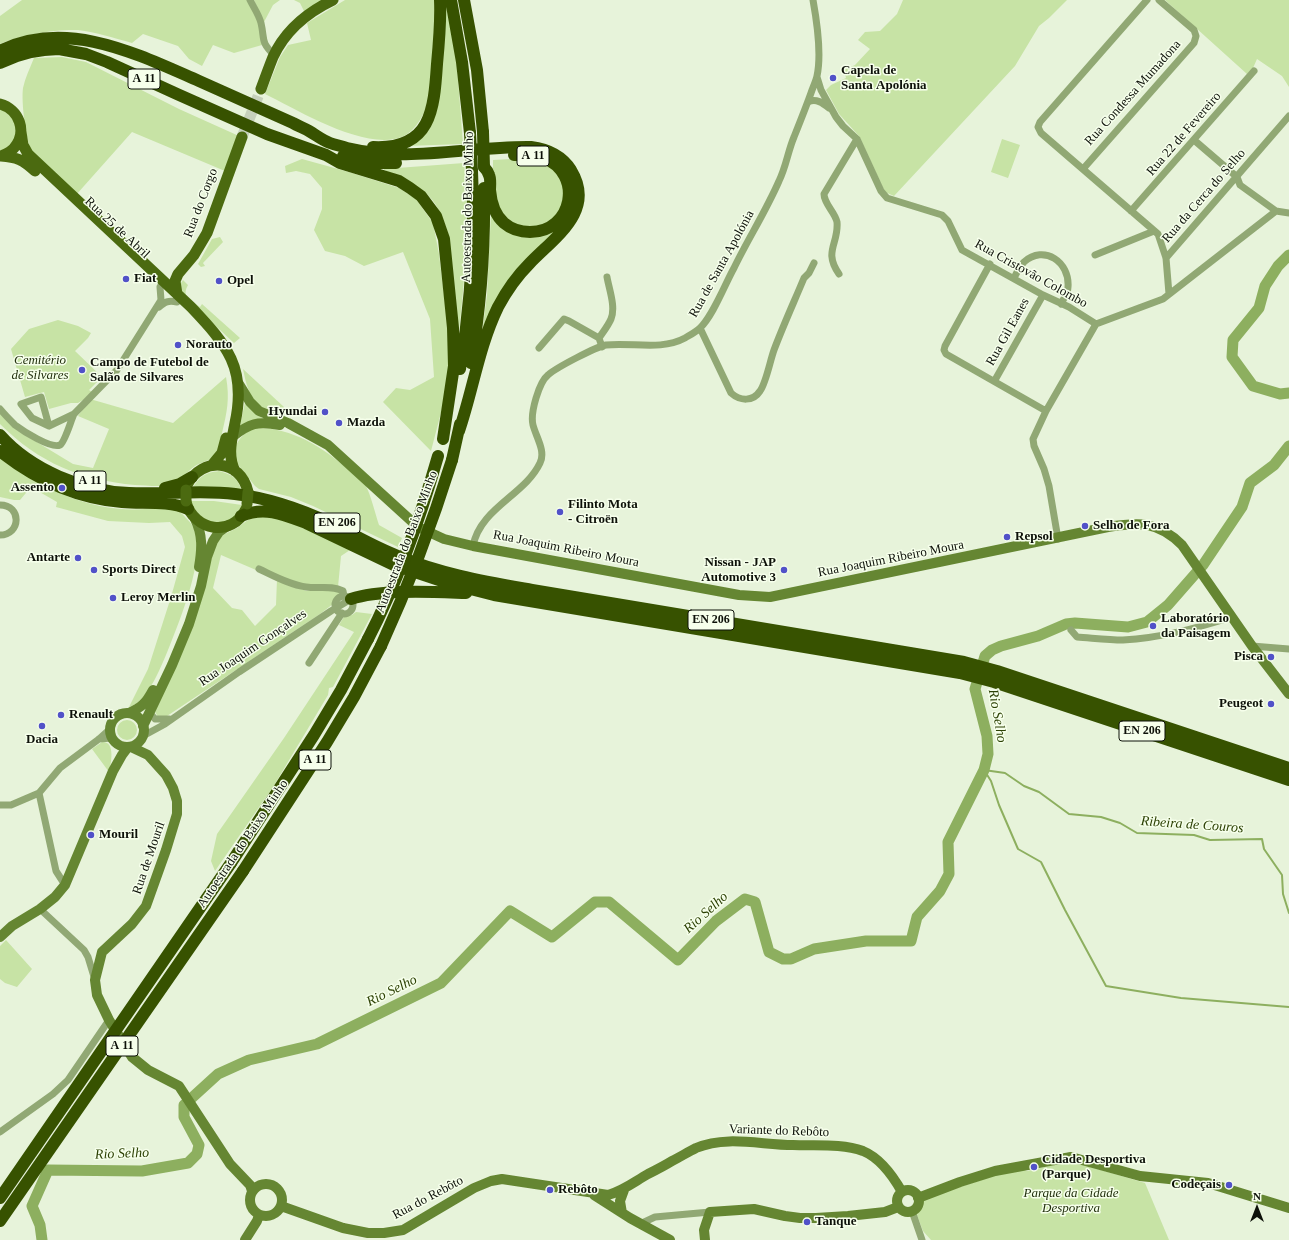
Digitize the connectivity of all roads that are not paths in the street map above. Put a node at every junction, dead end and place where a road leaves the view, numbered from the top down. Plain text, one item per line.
1 (250, 0) edge
2 (333, 0) edge
3 (440, 0) edge
4 (451, 0) edge
5 (464, 0) edge
6 (813, 0) edge
7 (1147, 0) edge
8 (1159, 0) edge
9 (0, 51) edge
10 (274, 55) junction
11 (0, 63) edge
12 (1254, 71) dead end
13 (817, 76) junction
14 (261, 89) tunnel mouth
15 (812, 90) junction
16 (808, 102) junction
17 (0, 104) edge
18 (832, 109) junction
19 (1289, 116) edge
20 (308, 130) junction
21 (21, 132) junction
22 (242, 137) tunnel mouth
23 (857, 139) junction
24 (1194, 140) junction
25 (326, 155) junction
26 (0, 156) edge
27 (484, 167) junction
28 (1083, 169) junction
29 (1237, 177) junction
30 (1276, 211) junction
31 (1131, 212) junction
32 (1289, 213) edge
33 (1154, 231) junction
34 (1095, 255) dead end
35 (1166, 258) junction
36 (814, 263) dead end
37 (990, 264) junction
38 (178, 274) junction
39 (839, 274) dead end
40 (607, 277) dead end
41 (1014, 278) junction
42 (159, 282) junction
43 (1168, 294) junction
44 (1043, 295) junction
45 (177, 298) junction
46 (1061, 304) junction
47 (155, 310) junction
48 (1096, 324) junction
49 (700, 328) junction
50 (599, 338) junction
51 (602, 347) junction
52 (539, 348) dead end
53 (995, 380) junction
54 (239, 384) junction
55 (0, 409) edge
56 (1046, 411) junction
57 (74, 414) junction
58 (48, 426) junction
59 (303, 430) junction
60 (459, 431) junction
61 (0, 432) edge
62 (0, 435) edge
63 (232, 437) junction
64 (443, 439) junction
65 (0, 446) edge
66 (0, 451) edge
67 (212, 465) junction
68 (235, 471) junction
69 (192, 477) junction
70 (247, 488) junction
71 (1, 504) edge
72 (190, 510) junction
73 (241, 516) junction
74 (229, 526) junction
75 (0, 535) edge
76 (1058, 538) junction
77 (476, 546) junction
78 (259, 569) dead end
79 (425, 571) junction
80 (494, 594) junction
81 (348, 597) junction
82 (339, 610) junction
83 (1232, 617) junction
84 (1071, 630) dead end
85 (1252, 646) junction
86 (1289, 649) edge
87 (309, 663) dead end
88 (962, 668) junction
89 (996, 677) junction
90 (1288, 689) edge
91 (149, 712) junction
92 (130, 713) junction
93 (169, 719) junction
94 (143, 726) junction
95 (112, 737) junction
96 (142, 738) junction
97 (130, 747) junction
98 (148, 755) junction
99 (1289, 768) edge
100 (113, 771) junction
101 (1289, 780) edge
102 (39, 793) junction
103 (0, 805) edge
104 (65, 885) junction
105 (40, 909) junction
106 (0, 937) edge
107 (95, 980) junction
108 (109, 1020) junction
109 (0, 1132) edge
110 (624, 1190) junction
111 (252, 1191) junction
112 (902, 1192) junction
113 (590, 1193) junction
114 (608, 1195) junction
115 (0, 1198) edge
116 (918, 1198) junction
117 (281, 1206) junction
118 (898, 1207) junction
119 (1289, 1208) edge
120 (912, 1211) junction
121 (710, 1212) junction
122 (622, 1213) junction
123 (260, 1215) junction
124 (0, 1221) edge
125 (640, 1224) junction
126 (245, 1240) edge
127 (670, 1240) edge
128 (705, 1240) edge
129 (922, 1240) edge

1 - 10 street
2 - 10 main road
3 - 20 highway
4 - 64 highway, Autoestrada do Baixo Minho / A 11, bridge
5 - 27 highway, Autoestrada do Baixo Minho / A 11, bridge
6 - 13 street, Rua de Santa Apolónia
7 - 28 street
8 - 28 street, Rua Condessa Mumadona
9 - 20 highway
10 - 14 main road
11 - 25 highway, A 11
12 - 24 street, Rua 22 de Fevereiro
13 - 15 street, Rua de Santa Apolónia
13 - 18 street, Rua Cristovão Colombo
15 - 16 street, Rua de Santa Apolónia
15 - 18 street, Rua Cristovão Colombo
16 - 18 street, Rua Cristovão Colombo
16 - 49 street, Rua de Santa Apolónia
17 - 21 main road, Rua 25 de Abril
18 - 23 street, Rua Cristovão Colombo
19 - 29 street, Rua da Cerca do Selho
20 - 60 highway
21 - 26 main road
21 - 42 main road, Rua 25 de Abril
22 - 38 main road, Rua do Corgo
23 - 37 street, Rua Cristovão Colombo
23 - 39 street
24 - 29 street
24 - 31 street, Rua 22 de Fevereiro
25 - 27 highway, A 11
25 - 64 highway, A 11
26 - 42 main road, Rua 25 de Abril
27 - 60 highway, Autoestrada do Baixo Minho / A 11
28 - 31 street
29 - 30 street
29 - 35 street, Rua da Cerca do Selho
30 - 32 street
30 - 43 street
31 - 33 street
33 - 34 street
33 - 35 street
35 - 43 street, Rua da Cerca do Selho
36 - 49 street
37 - 41 street, Rua Cristovão Colombo
37 - 53 street
38 - 42 main road
38 - 45 main road
40 - 50 street
41 - 44 street, Rua Cristovão Colombo
41 - 46 street
42 - 45 main road, Rua 25 de Abril
42 - 47 street
43 - 48 street
44 - 46 street, Rua Cristovão Colombo
44 - 53 street, Rua Gil Eanes
45 - 47 street
45 - 54 main road, Rua 25 de Abril
45 - 67 main road, Rua 25 de Abril
46 - 48 street, Rua Cristovão Colombo
47 - 57 street
48 - 56 street
49 - 51 street, Rua de Santa Apolónia
50 - 51 street
50 - 52 street
51 - 77 street, Rua de Santa Apolónia
53 - 56 street
54 - 59 street, Rua 25 de Abril
54 - 63 main road, Rua 25 de Abril
55 - 57 street
56 - 76 street
57 - 58 street
58 - 58 street
59 - 63 street, Rua 25 de Abril
59 - 77 street, Rua 25 de Abril
60 - 124 highway, Autoestrada do Baixo Minho / A 11, bridge
61 - 69 highway, A 11
62 - 79 highway, A 11
63 - 68 main road, Rua 25 de Abril
64 - 115 highway, Autoestrada do Baixo Minho / A 11, bridge
65 - 79 highway, A 11
66 - 72 highway
67 - 68 main road
67 - 69 main road
68 - 70 main road
69 - 72 main road, bridge
70 - 73 main road, bridge
70 - 79 highway, EN 206
71 - 75 street
72 - 74 main road
72 - 92 street
73 - 74 main road
73 - 79 highway, EN 206
74 - 91 street
76 - 77 street, Rua Joaquim Ribeiro Moura
76 - 83 street, Rua Joaquim Ribeiro Moura
78 - 81 street
79 - 80 highway, EN 206
79 - 88 highway, EN 206
80 - 81 highway
80 - 88 highway, EN 206
81 - 82 street, Rua Joaquim Gonçalves
82 - 87 street
82 - 93 street, Rua Joaquim Gonçalves
83 - 84 street
83 - 85 street, Rua Joaquim Ribeiro Moura
85 - 86 street
85 - 90 street, Rua Joaquim Ribeiro Moura
88 - 89 highway, EN 206
89 - 99 highway, EN 206
89 - 101 highway, EN 206
91 - 93 street
91 - 94 street
92 - 94 street
92 - 95 street
93 - 96 street, Rua Joaquim Gonçalves
94 - 96 street
95 - 97 street
95 - 100 street
95 - 102 street
96 - 97 street
96 - 98 street, Rua de Mouril
97 - 98 street, Rua de Mouril
97 - 100 street
98 - 107 street, Rua de Mouril
100 - 104 street
102 - 103 street
102 - 104 street
104 - 105 street
105 - 106 street
105 - 107 street
107 - 108 street, Rua de Mouril
108 - 109 street
108 - 111 street, Rua de Mouril
110 - 112 street, Variante do Rebôto
110 - 114 street, Rua do Rebôto
110 - 122 street
111 - 117 street
111 - 123 street
112 - 116 street
112 - 118 street
113 - 114 street, Rua do Rebôto
113 - 117 street, Rua do Rebôto
113 - 122 street, Rua do Rebôto
114 - 122 street, Rua do Rebôto
116 - 119 street
116 - 120 street
117 - 123 street
118 - 120 street
118 - 121 street
120 - 129 street
121 - 125 street
121 - 128 street
122 - 125 street, Rua do Rebôto
123 - 126 street
125 - 127 street, Rua do Rebôto

